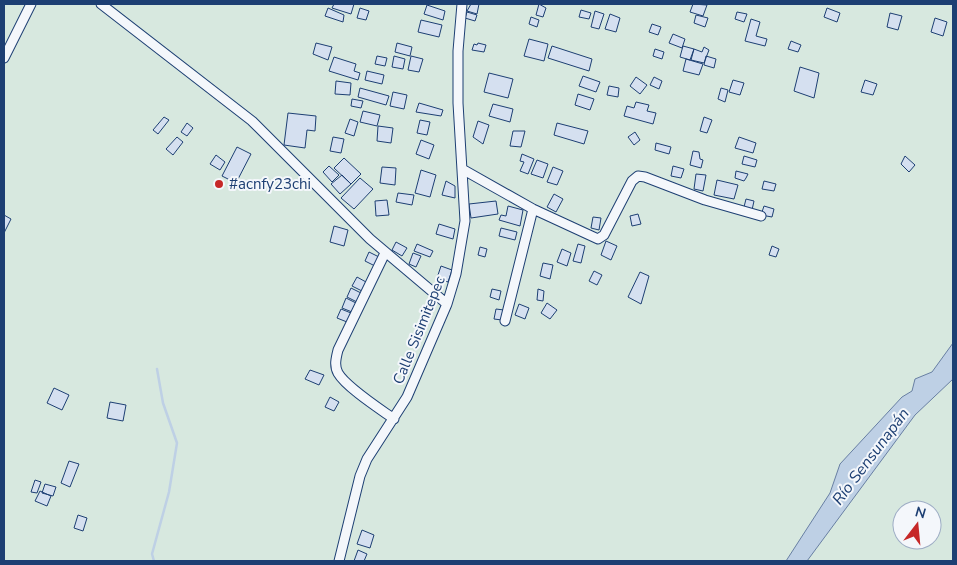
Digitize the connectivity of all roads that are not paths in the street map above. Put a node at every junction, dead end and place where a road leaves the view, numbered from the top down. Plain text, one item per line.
1 (31, 4) edge
2 (101, 4) edge
3 (462, 4) edge
4 (4, 58) edge
5 (462, 169) junction
6 (533, 209) junction
7 (761, 216) dead end
8 (385, 253) junction
9 (447, 304) junction
10 (505, 321) dead end
11 (394, 419) junction
12 (339, 561) edge

1 - 4 street
2 - 8 street
3 - 5 street, Calle Sisimitepec
5 - 6 street
5 - 9 street, Calle Sisimitepec
6 - 7 street
6 - 10 street
8 - 9 street
8 - 11 street
9 - 11 street, Calle Sisimitepec
11 - 12 street, Calle Sisimitepec

